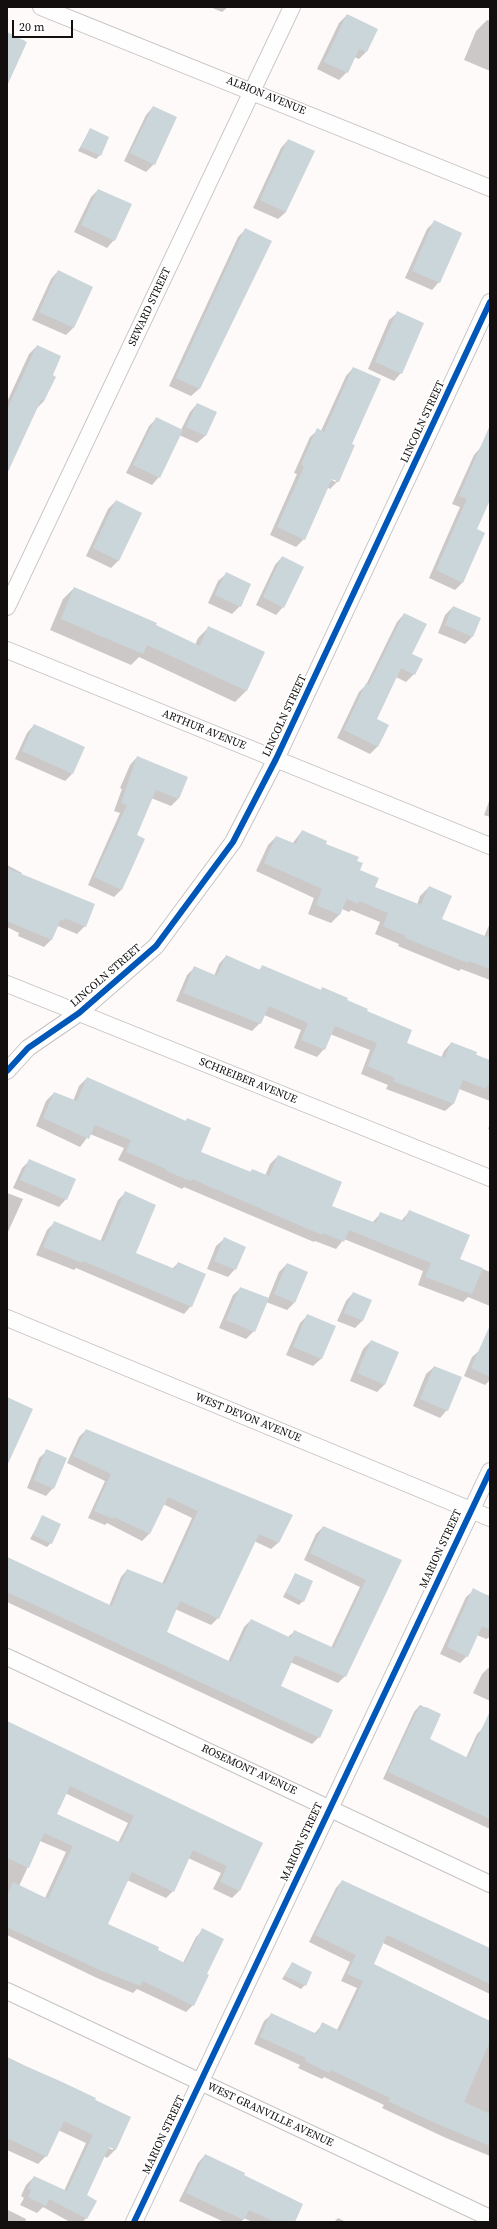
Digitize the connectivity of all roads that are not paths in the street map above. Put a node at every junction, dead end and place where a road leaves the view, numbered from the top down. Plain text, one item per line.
1 (41, 7) edge
2 (292, 7) edge
3 (253, 91) junction
4 (490, 188) edge
5 (490, 302) edge
6 (7, 607) edge
7 (7, 650) edge
8 (276, 759) junction
9 (490, 846) edge
10 (7, 984) edge
11 (78, 1013) junction
12 (7, 1071) edge
13 (490, 1178) edge
14 (7, 1318) edge
15 (490, 1471) edge
16 (471, 1510) junction
17 (490, 1518) edge
18 (7, 1657) edge
19 (329, 1808) junction
20 (490, 1884) edge
21 (7, 1991) edge
22 (200, 2082) junction
23 (490, 2218) edge
24 (134, 2222) edge

1 - 3 street, ALBION AVENUE
2 - 3 street, SEWARD STREET
3 - 4 street, ALBION AVENUE
3 - 6 street, SEWARD STREET
5 - 8 street, LINCOLN STREET
7 - 8 street, ARTHUR AVENUE
8 - 9 street, ARTHUR AVENUE
8 - 11 street, LINCOLN STREET
10 - 11 street, SCHREIBER AVENUE
11 - 12 street, LINCOLN STREET
11 - 13 street, SCHREIBER AVENUE
14 - 16 street, WEST DEVON AVENUE
15 - 16 street, MARION STREET
16 - 17 street, WEST DEVON AVENUE
16 - 19 street, MARION STREET
18 - 19 street, ROSEMONT AVENUE
19 - 20 street, ROSEMONT AVENUE
19 - 22 street, MARION STREET
21 - 22 street, WEST GRANVILLE AVENUE
22 - 23 street, WEST GRANVILLE AVENUE
22 - 24 street, MARION STREET

